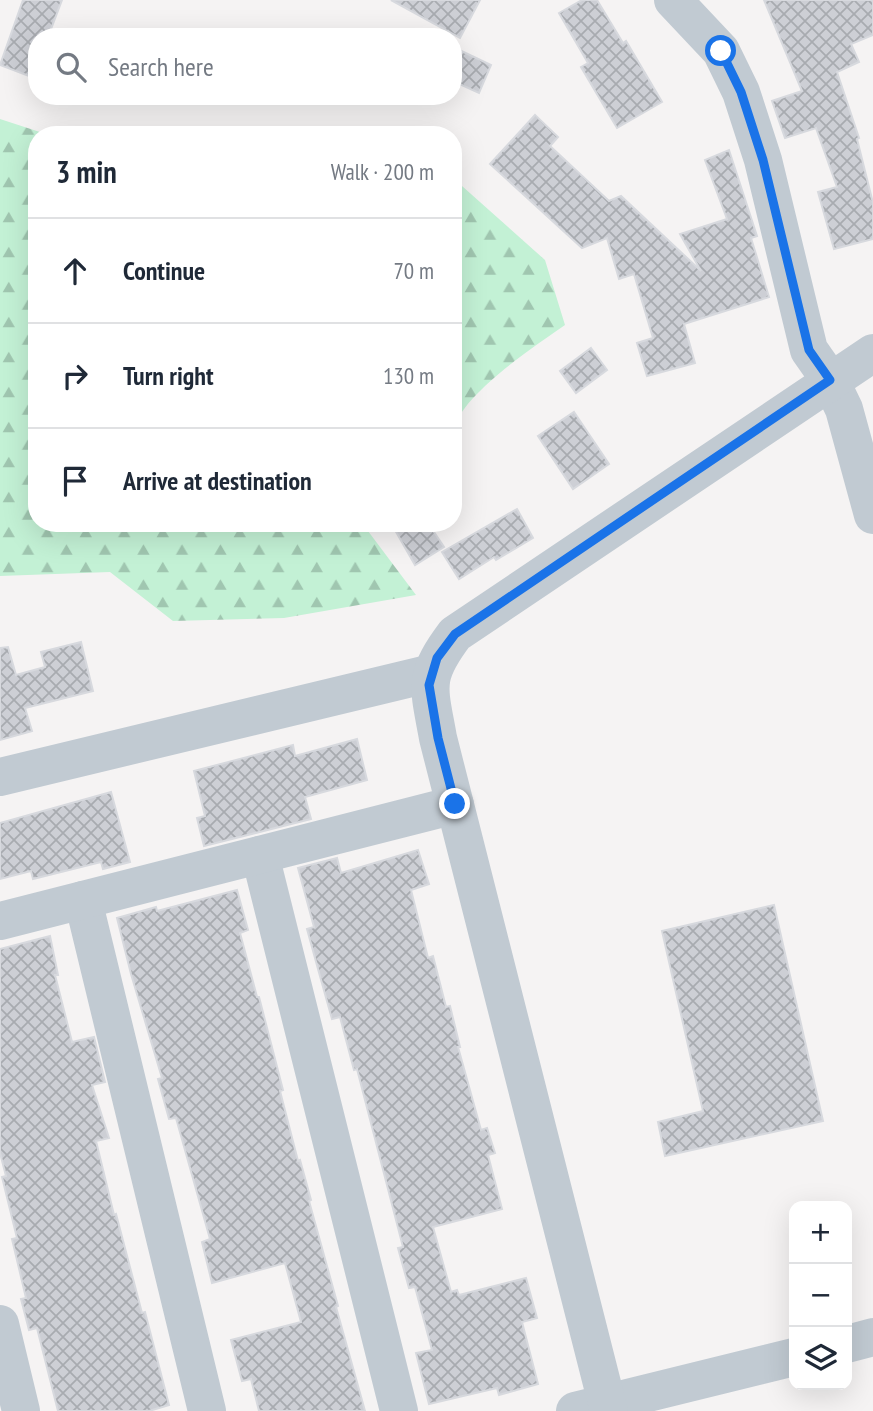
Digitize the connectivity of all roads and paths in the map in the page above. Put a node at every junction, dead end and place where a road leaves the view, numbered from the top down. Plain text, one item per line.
1 (673, 0) edge
2 (873, 353) edge
3 (830, 380) junction
4 (873, 516) edge
5 (432, 673) junction
6 (0, 777) edge
7 (455, 804) junction
8 (260, 855) junction
9 (83, 900) junction
10 (0, 921) edge
11 (0, 1324) edge
12 (873, 1337) edge
13 (852, 1343) edge
14 (789, 1358) edge
15 (597, 1408) edge
16 (21, 1411) edge
17 (207, 1411) edge
18 (399, 1411) edge

1 - 3 street
2 - 3 street
3 - 4 street
3 - 5 street
5 - 6 street
5 - 7 street
7 - 8 street
7 - 15 street
8 - 9 street
8 - 18 street
9 - 10 street
9 - 17 street
11 - 16 street
12 - 13 street
14 - 15 street

